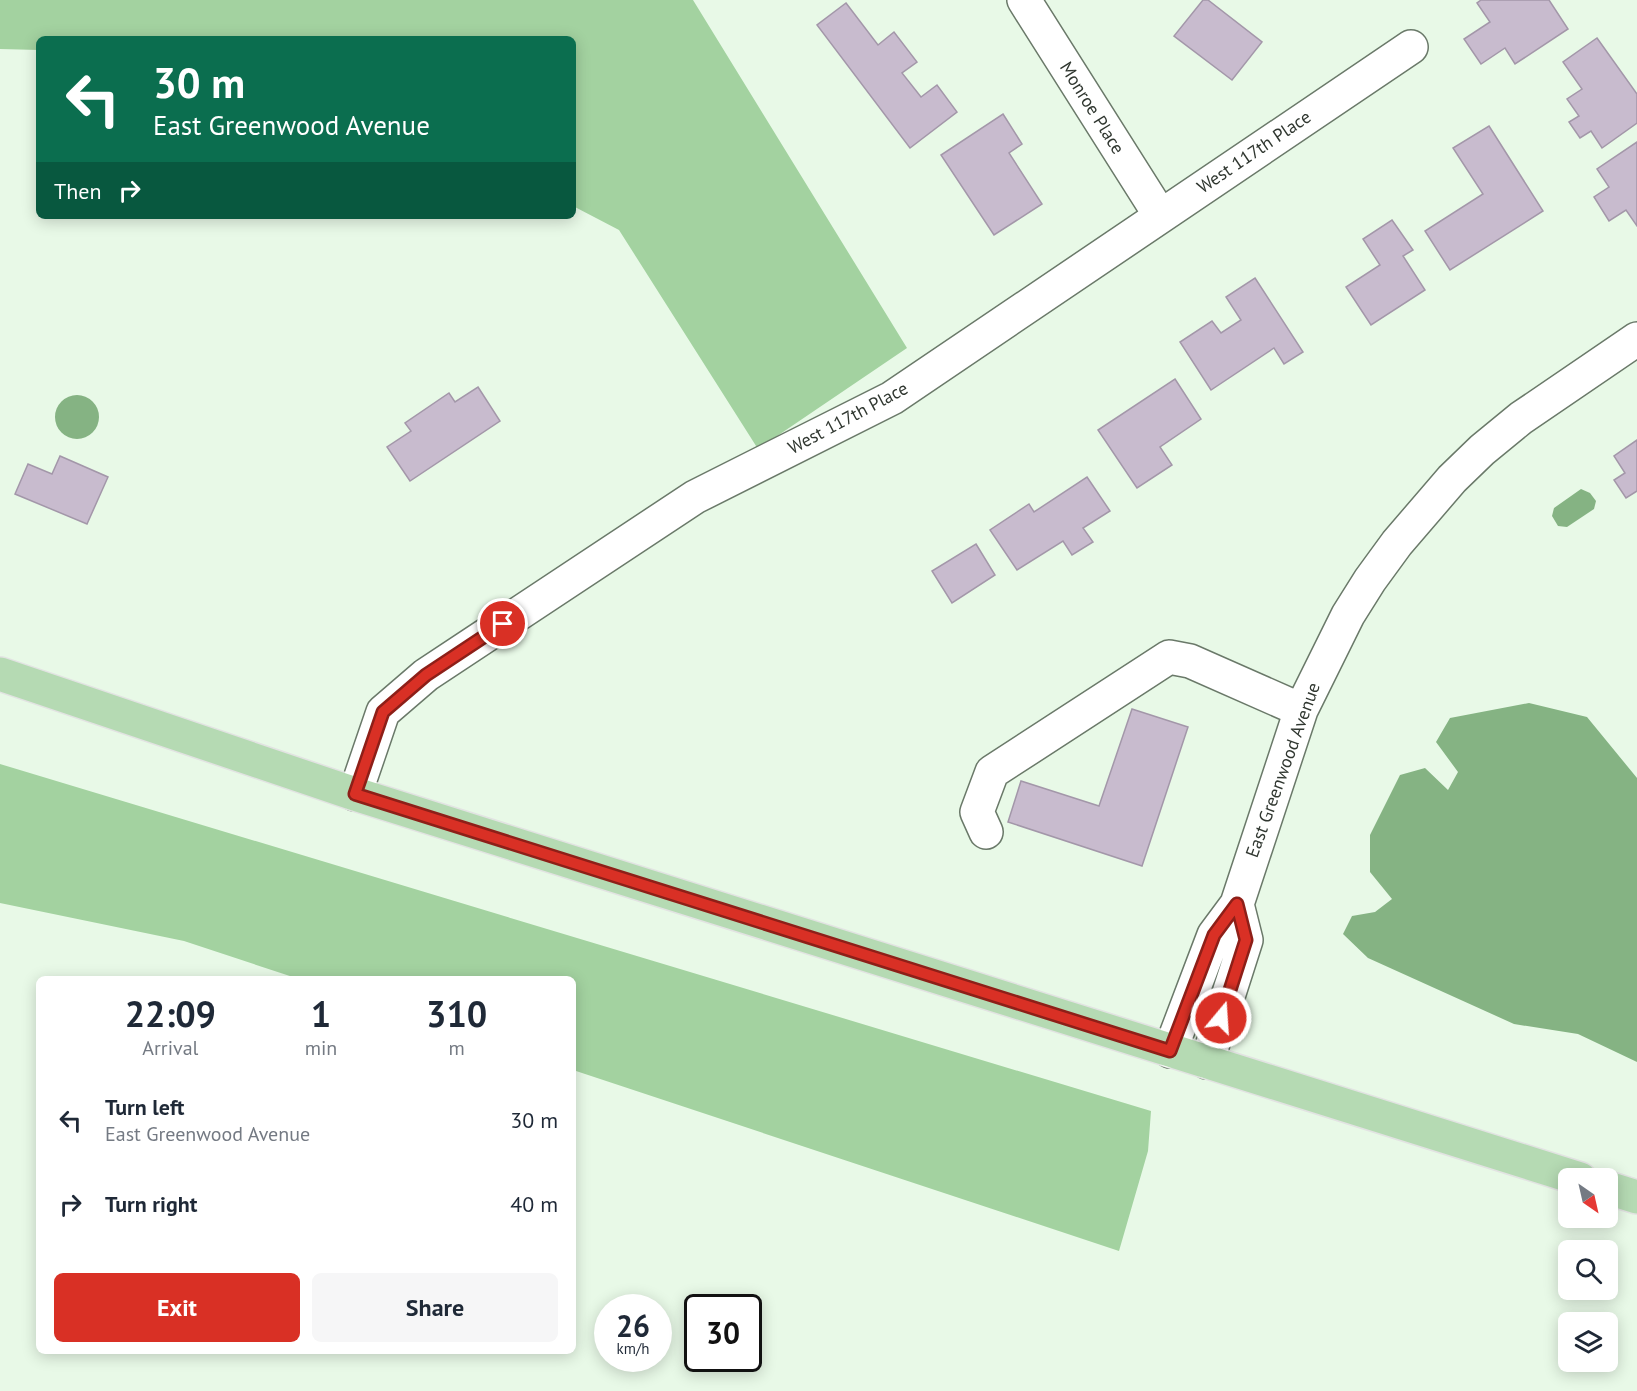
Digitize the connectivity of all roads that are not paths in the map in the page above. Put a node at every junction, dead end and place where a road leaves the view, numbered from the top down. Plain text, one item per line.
1 (1024, 0) edge
2 (1411, 47) dead end
3 (1160, 215) junction
4 (1637, 339) edge
5 (0, 674) edge
6 (1301, 710) junction
7 (355, 794) junction
8 (986, 832) dead end
9 (1237, 904) junction
10 (1170, 1051) junction
11 (1207, 1062) junction
12 (1558, 1172) edge
13 (1618, 1191) edge
14 (1637, 1197) edge

1 - 3 street, Monroe Place
2 - 3 street, West 117th Place
3 - 7 street, West 117th Place
4 - 6 street, East Greenwood Avenue
5 - 7 main road
6 - 8 street
6 - 9 street, East Greenwood Avenue
7 - 10 main road
9 - 10 street, East Greenwood Avenue
9 - 11 street
10 - 11 main road
11 - 12 main road
13 - 14 main road

